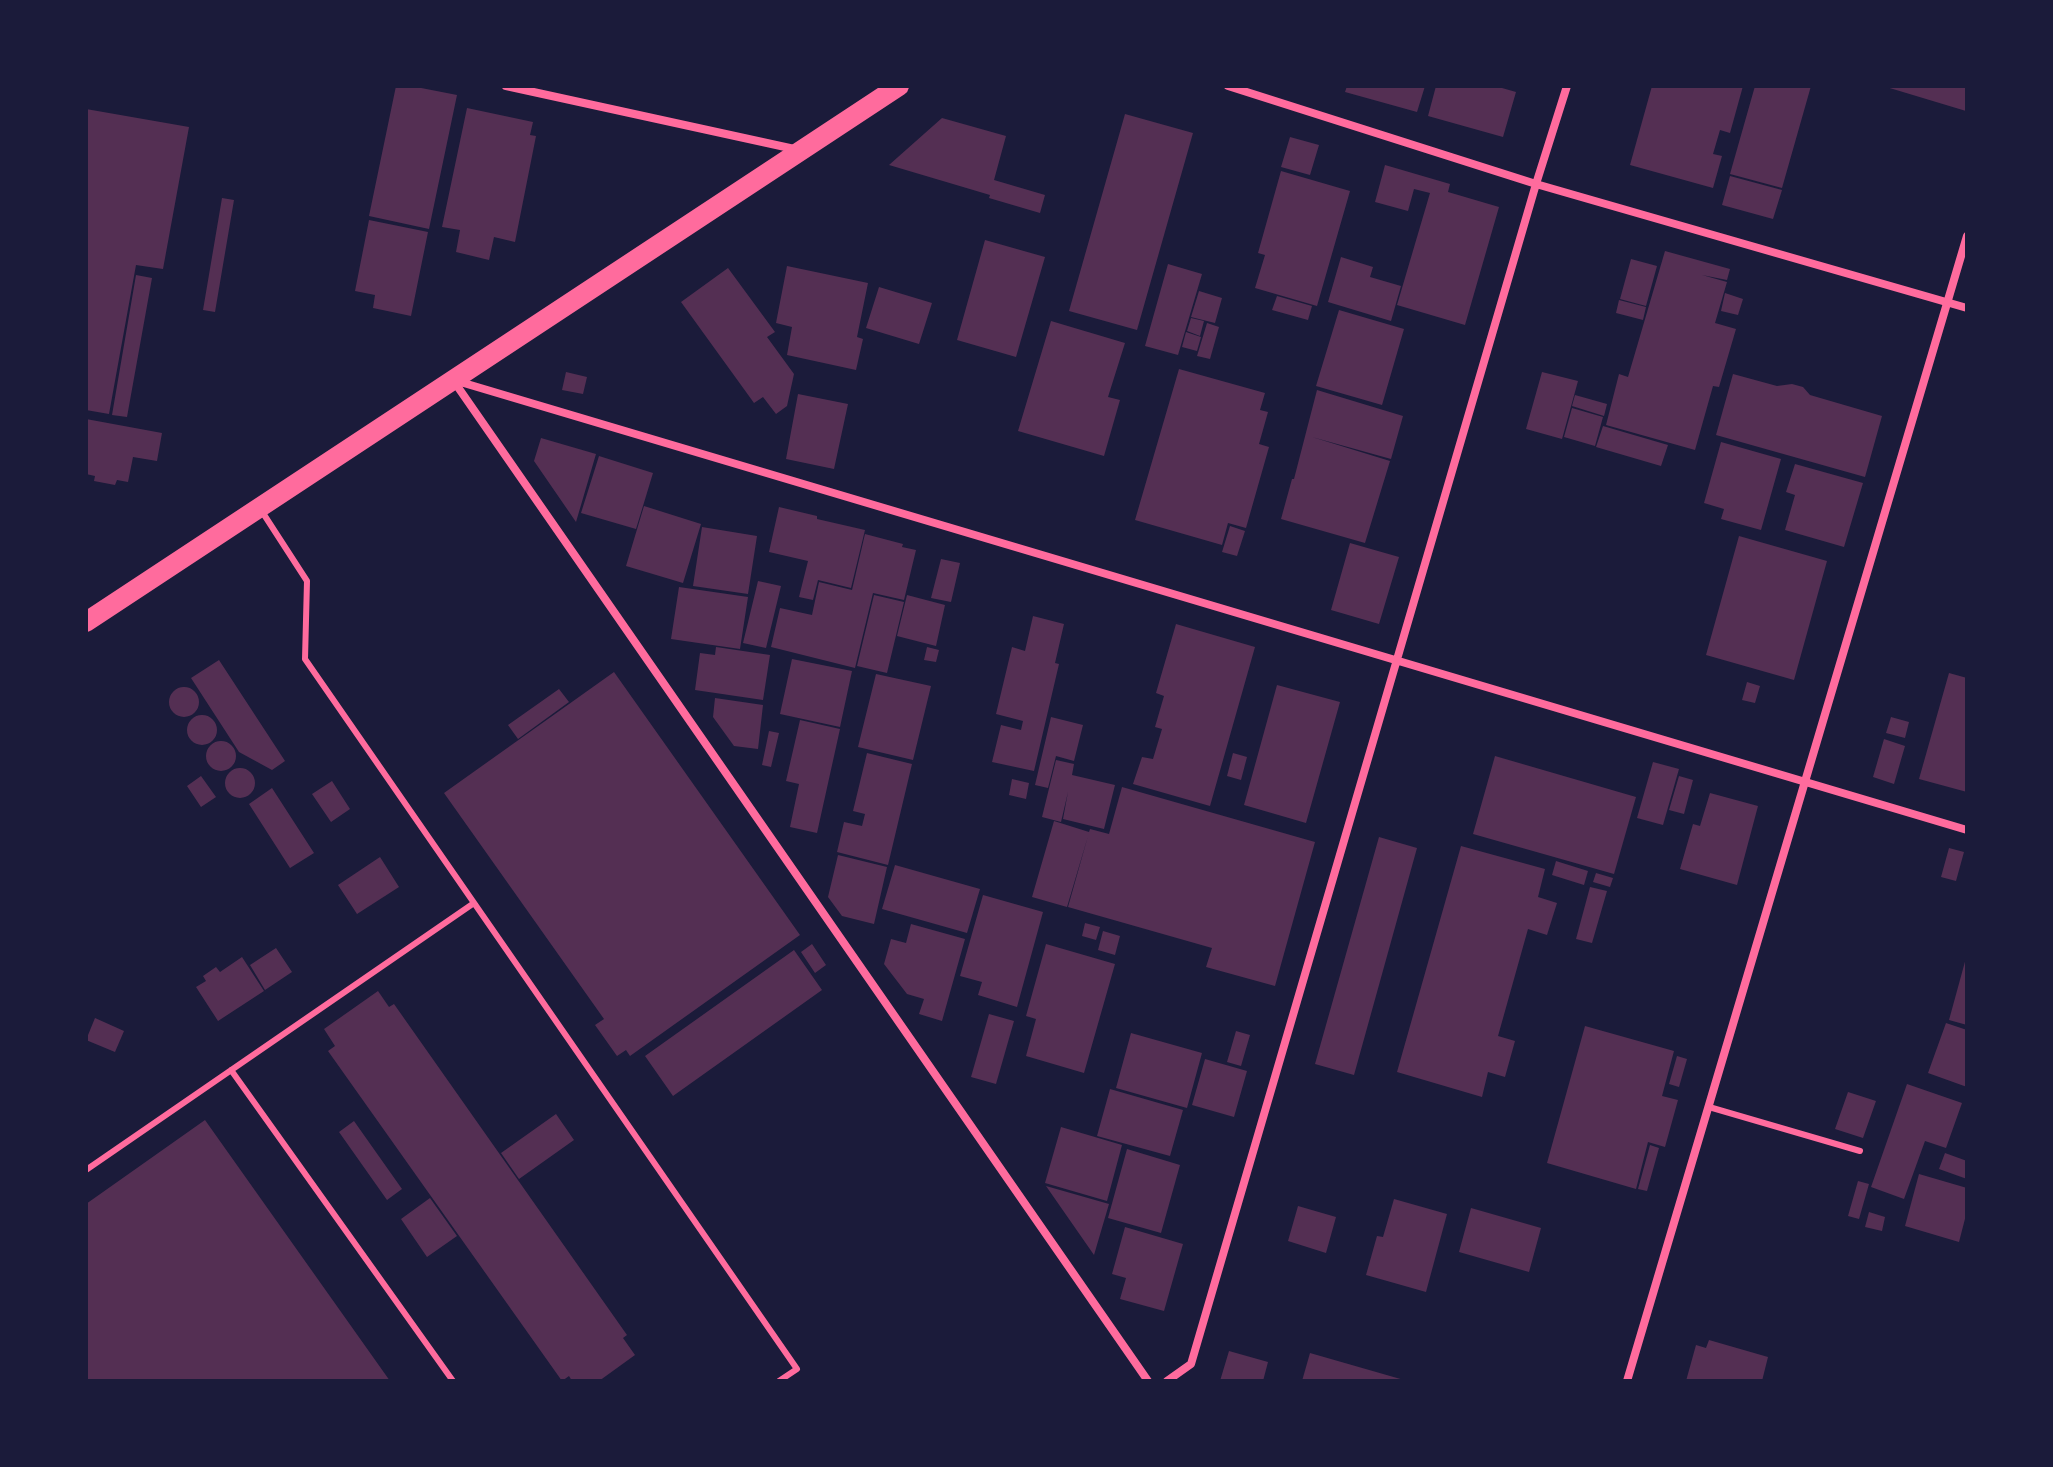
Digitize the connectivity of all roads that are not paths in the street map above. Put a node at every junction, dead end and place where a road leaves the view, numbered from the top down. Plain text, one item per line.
1 (506, 86) edge
2 (899, 86) edge
3 (1228, 86) edge
4 (1567, 86) edge
5 (800, 150) junction
6 (1536, 184) junction
7 (1967, 236) edge
8 (1947, 303) junction
9 (1967, 308) edge
10 (453, 380) junction
11 (259, 507) junction
12 (86, 622) edge
13 (1397, 660) junction
14 (1805, 781) junction
15 (1967, 830) edge
16 (474, 903) junction
17 (231, 1070) junction
18 (1709, 1107) junction
19 (1860, 1151) dead end
20 (86, 1170) edge
21 (453, 1381) edge
22 (779, 1381) edge
23 (1148, 1381) edge
24 (1167, 1381) edge
25 (1627, 1381) edge

1 - 5 street
2 - 5 main road
3 - 6 street
4 - 6 street
5 - 10 main road
6 - 8 street
6 - 13 street
7 - 8 street
8 - 9 street
8 - 14 street
10 - 11 main road
10 - 13 street
10 - 23 street
11 - 12 main road
11 - 16 lane
13 - 14 street
13 - 24 street
14 - 15 street
14 - 18 street
16 - 17 lane
16 - 22 lane
17 - 20 lane
17 - 21 lane
18 - 19 lane
18 - 25 street

